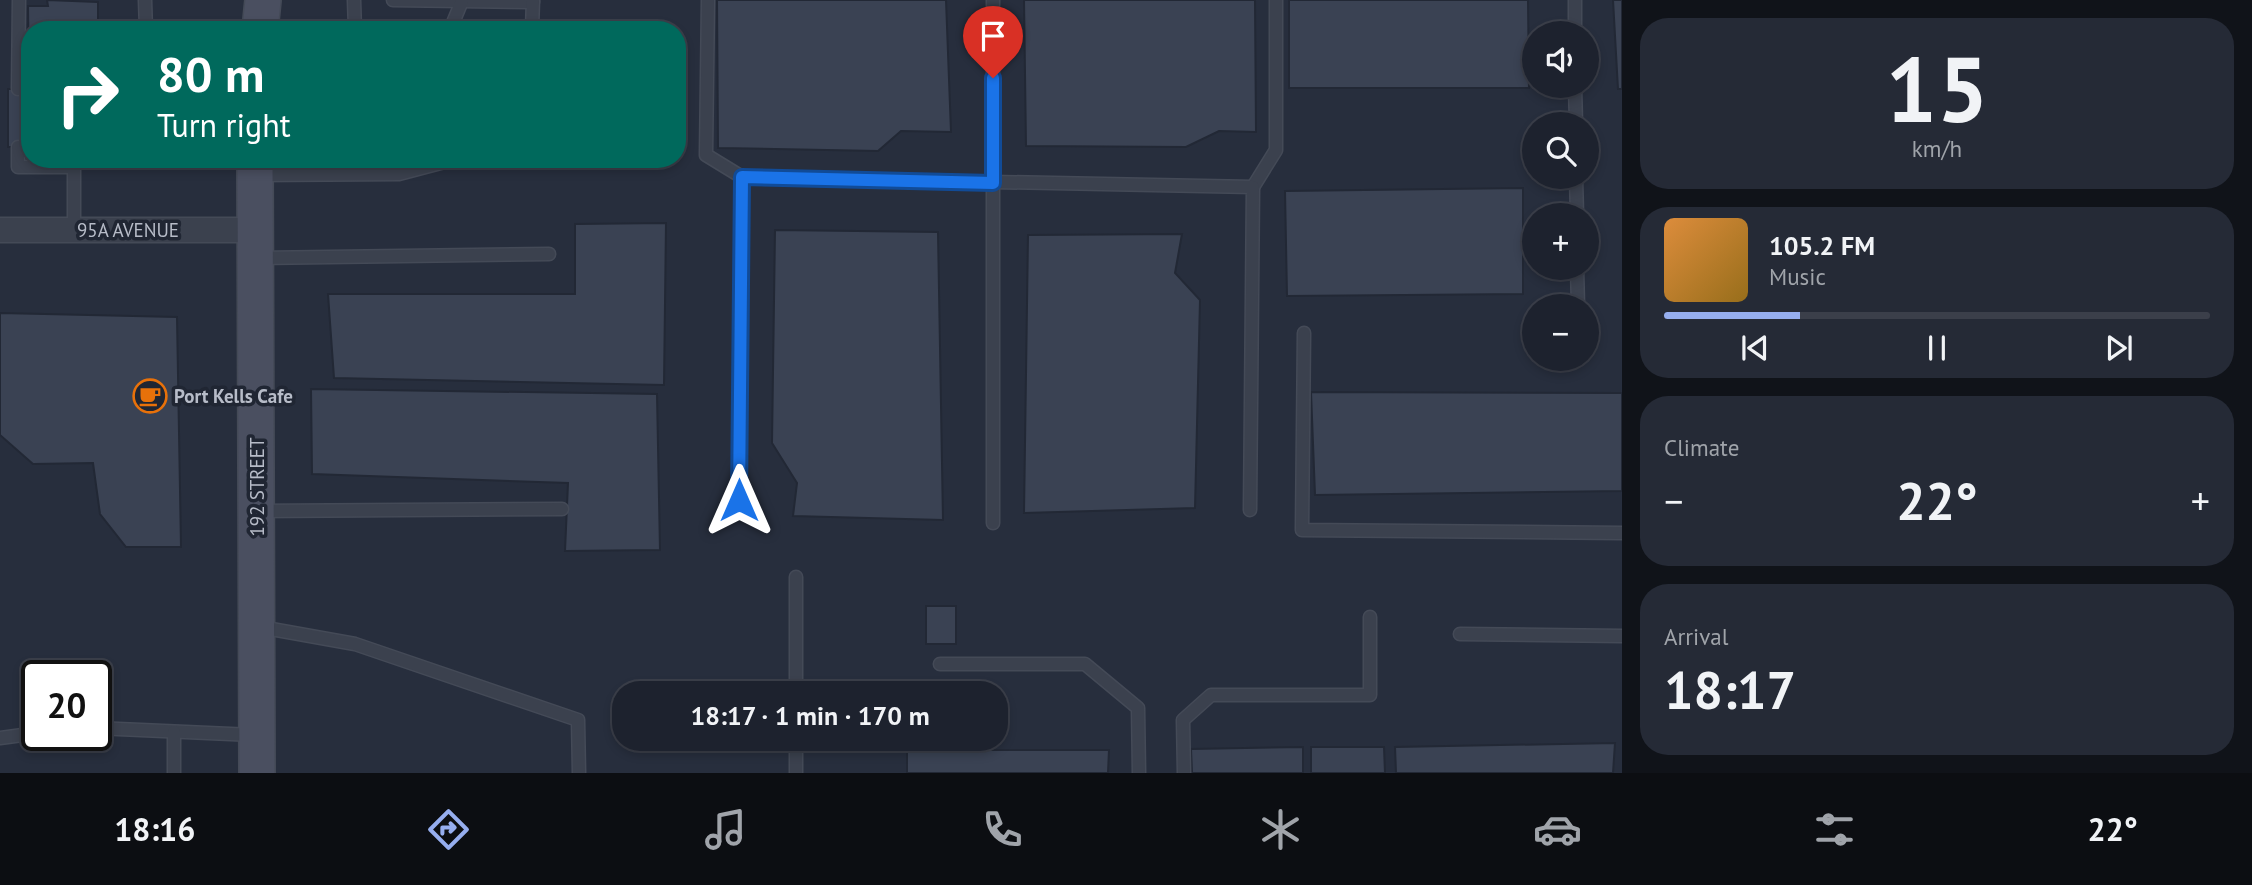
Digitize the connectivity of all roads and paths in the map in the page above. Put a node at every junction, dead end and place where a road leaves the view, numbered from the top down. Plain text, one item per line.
1 (19, 0) edge
2 (145, 0) edge
3 (263, 0) edge
4 (354, 0) edge
5 (393, 0) edge
6 (708, 0) edge
7 (993, 0) edge
8 (1276, 0) edge
9 (1575, 0) edge
10 (462, 1) edge
11 (533, 1) edge
12 (146, 21) edge
13 (261, 21) edge
14 (355, 21) edge
15 (454, 21) edge
16 (532, 21) edge
17 (1575, 21) edge
18 (18, 89) dead end
19 (18, 147) dead end
20 (21, 167) edge
21 (78, 168) edge
22 (255, 168) edge
23 (276, 168) edge
24 (422, 168) edge
25 (742, 177) junction
26 (993, 183) junction
27 (1253, 187) junction
28 (0, 230) edge
29 (74, 230) junction
30 (256, 244) junction
31 (549, 254) dead end
32 (1304, 333) dead end
33 (739, 500) dead end
34 (562, 509) dead end
35 (1250, 510) dead end
36 (257, 511) junction
37 (993, 523) dead end
38 (1622, 533) edge
39 (796, 577) dead end
40 (1370, 617) dead end
41 (257, 627) junction
42 (1460, 634) dead end
43 (1622, 636) edge
44 (940, 664) dead end
45 (796, 681) edge
46 (112, 729) edge
47 (174, 732) junction
48 (21, 735) edge
49 (257, 735) junction
50 (0, 738) edge
51 (796, 751) edge
52 (174, 773) edge
53 (257, 773) edge
54 (579, 773) edge
55 (796, 773) edge
56 (1139, 773) edge
57 (1184, 773) edge

1 - 18 lane
2 - 12 lane
3 - 13 main road
4 - 14 lane
5 - 10 lane
6 - 25 lane
7 - 26 lane
8 - 27 lane
9 - 17 lane
10 - 11 lane
10 - 15 lane
11 - 16 lane
19 - 20 lane
21 - 29 lane
22 - 30 main road, 192 STREET
23 - 24 lane
25 - 26 lane
25 - 33 lane
26 - 27 lane
26 - 37 lane
27 - 35 lane
28 - 29 street, 95A AVENUE
29 - 30 street, 95A AVENUE
30 - 31 lane
30 - 36 main road, 192 STREET
32 - 38 lane
34 - 36 lane
36 - 41 main road, 192 STREET
39 - 45 lane
40 - 57 lane
41 - 49 main road, 192 STREET
41 - 54 lane
42 - 43 lane
44 - 56 lane
46 - 47 lane
47 - 49 lane
47 - 52 lane
48 - 50 lane
49 - 53 main road, 192 STREET
51 - 55 lane

